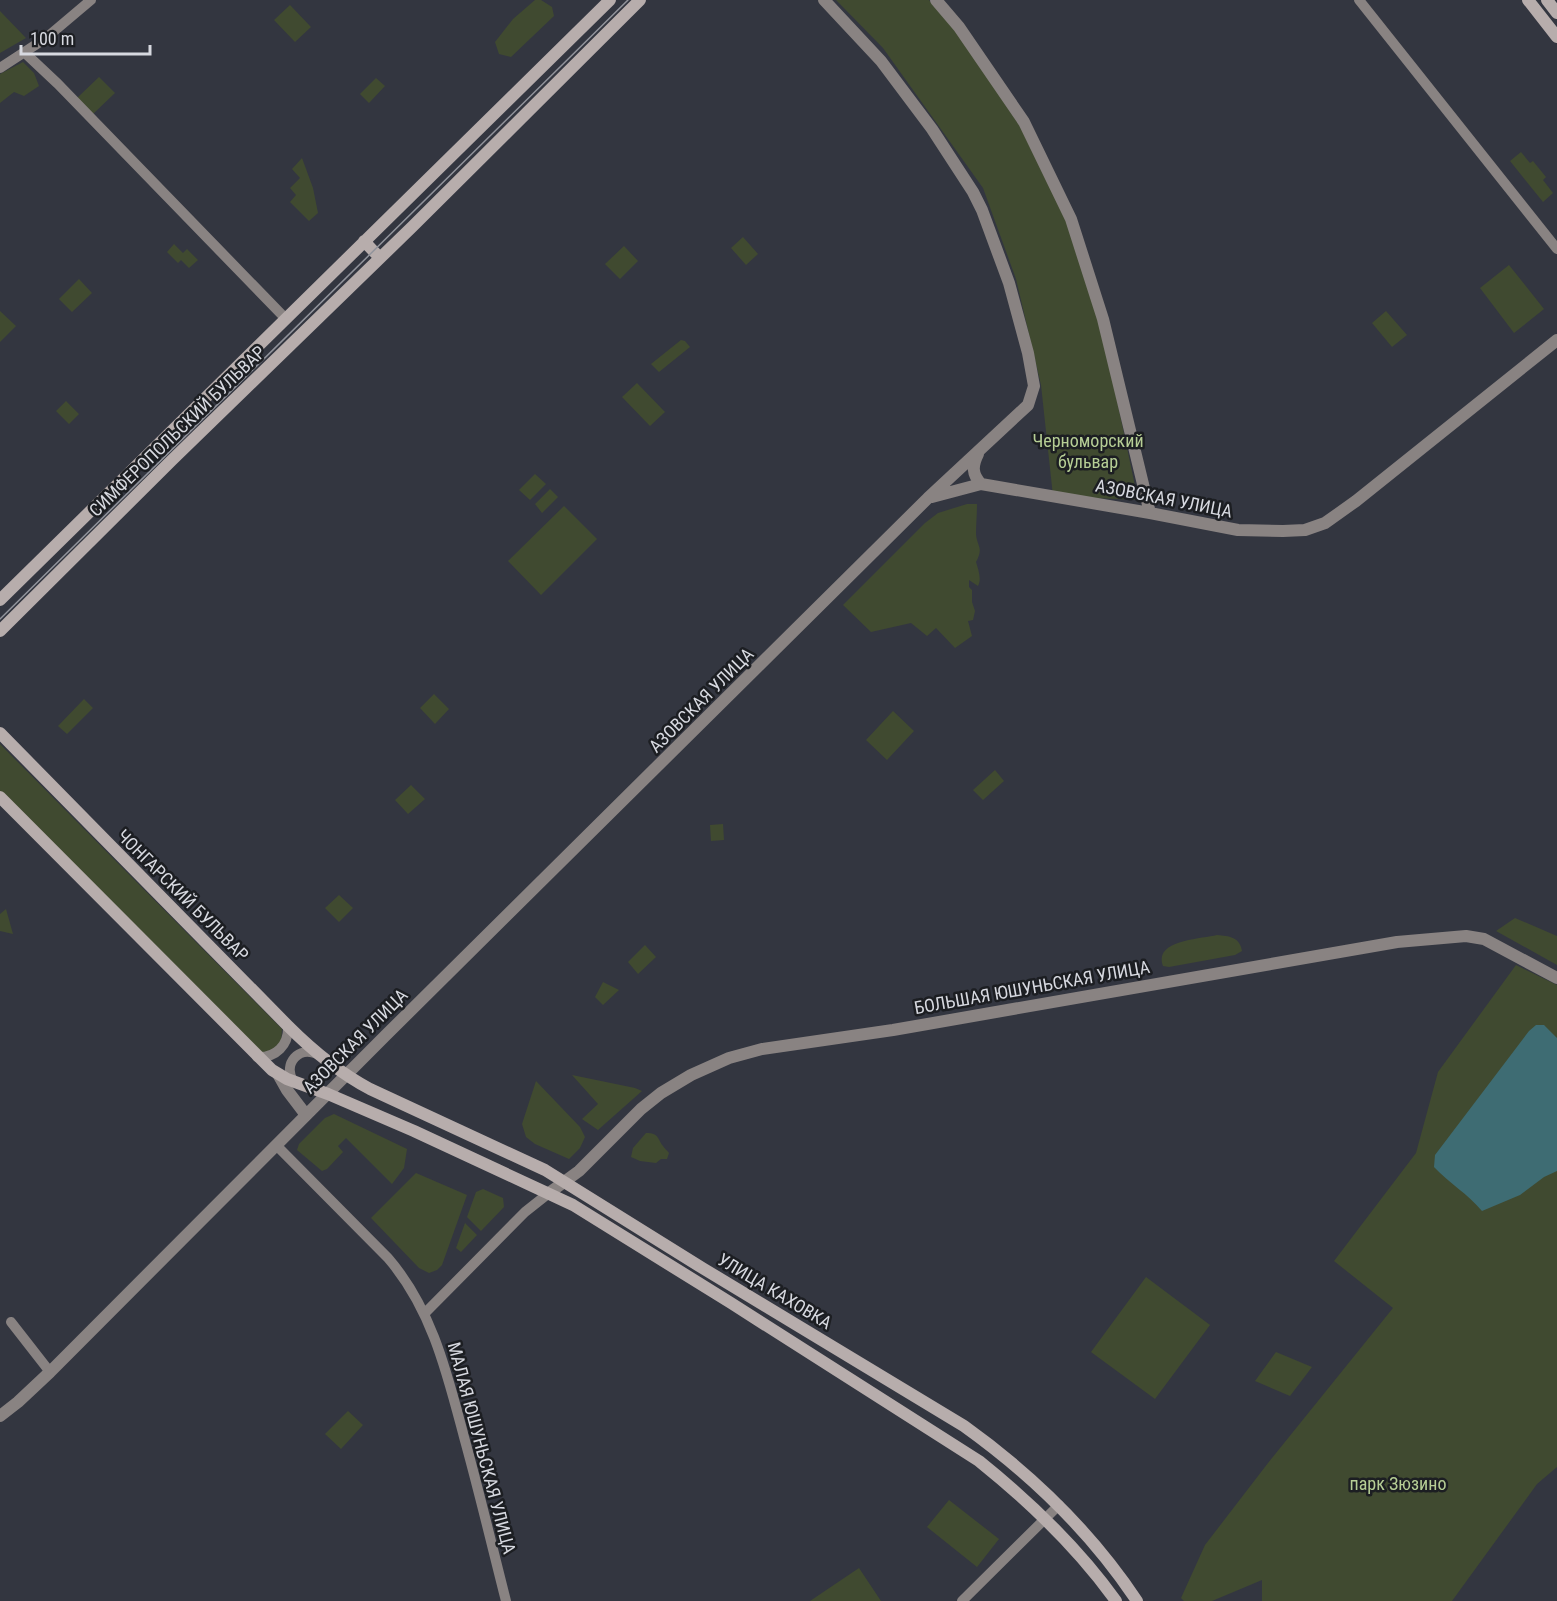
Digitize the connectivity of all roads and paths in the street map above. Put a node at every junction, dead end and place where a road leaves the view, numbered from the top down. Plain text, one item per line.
1 (91, 0) edge
2 (610, 0) edge
3 (640, 0) edge
4 (824, 0) edge
5 (936, 0) edge
6 (1359, 0) edge
7 (1528, 0) edge
8 (1547, 0) edge
9 (1557, 13) edge
10 (1557, 37) edge
11 (24, 52) junction
12 (0, 68) edge
13 (364, 241) junction
14 (1557, 249) edge
15 (380, 258) junction
16 (286, 319) junction
17 (1557, 340) edge
18 (979, 453) junction
19 (981, 484) junction
20 (928, 498) junction
21 (1150, 513) junction
22 (0, 600) edge
23 (0, 631) edge
24 (0, 734) edge
25 (0, 797) edge
26 (1557, 978) edge
27 (288, 1026) junction
28 (317, 1054) junction
29 (257, 1056) junction
30 (278, 1074) junction
31 (346, 1076) junction
32 (293, 1081) junction
33 (328, 1094) junction
34 (306, 1115) junction
35 (277, 1146) junction
36 (564, 1182) junction
37 (549, 1193) junction
38 (425, 1313) junction
39 (11, 1322) dead end
40 (50, 1372) junction
41 (0, 1416) edge
42 (1059, 1505) junction
43 (1046, 1519) junction
44 (506, 1601) edge
45 (962, 1601) edge
46 (1116, 1601) edge
47 (1137, 1601) edge

1 - 11 street
2 - 13 main road, СИМФЕРОПОЛЬСКИЙ БУЛЬВАР
3 - 15 main road, СИМФЕРОПОЛЬСКИЙ БУЛЬВАР
4 - 18 street
5 - 21 street
6 - 14 street
7 - 10 main road
8 - 9 main road
11 - 12 street
11 - 16 street
13 - 15 main road
13 - 16 main road, СИМФЕРОПОЛЬСКИЙ БУЛЬВАР
15 - 23 main road, СИМФЕРОПОЛЬСКИЙ БУЛЬВАР
16 - 22 main road, СИМФЕРОПОЛЬСКИЙ БУЛЬВАР
17 - 21 street, АЗОВСКАЯ УЛИЦА
18 - 19 street
18 - 20 street
19 - 20 street, АЗОВСКАЯ УЛИЦА
19 - 21 street, АЗОВСКАЯ УЛИЦА
20 - 31 street, АЗОВСКАЯ УЛИЦА
24 - 27 main road, ЧОНГАРСКИЙ БУЛЬВАР
25 - 29 main road
26 - 36 street, БОЛЬШАЯ ЮШУНЬСКАЯ УЛИЦА
27 - 28 main road, ЧОНГАРСКИЙ БУЛЬВАР
27 - 29 street
28 - 31 main road, ЧОНГАРСКИЙ БУЛЬВАР
28 - 32 street
29 - 30 main road
30 - 32 main road
30 - 34 street
31 - 33 street, АЗОВСКАЯ УЛИЦА
31 - 36 main road, УЛИЦА КАХОВКА
32 - 33 main road
33 - 34 street, АЗОВСКАЯ УЛИЦА
33 - 37 main road, УЛИЦА КАХОВКА
34 - 35 street, АЗОВСКАЯ УЛИЦА
35 - 38 street, МАЛАЯ ЮШУНЬСКАЯ УЛИЦА
35 - 40 street, АЗОВСКАЯ УЛИЦА
36 - 37 street, БОЛЬШАЯ ЮШУНЬСКАЯ УЛИЦА
36 - 42 main road, УЛИЦА КАХОВКА
37 - 38 street
37 - 43 main road, УЛИЦА КАХОВКА
38 - 44 street, МАЛАЯ ЮШУНЬСКАЯ УЛИЦА
39 - 40 street
40 - 41 street, АЗОВСКАЯ УЛИЦА
42 - 43 street
42 - 47 main road, УЛИЦА КАХОВКА
43 - 45 street
43 - 46 main road, УЛИЦА КАХОВКА

